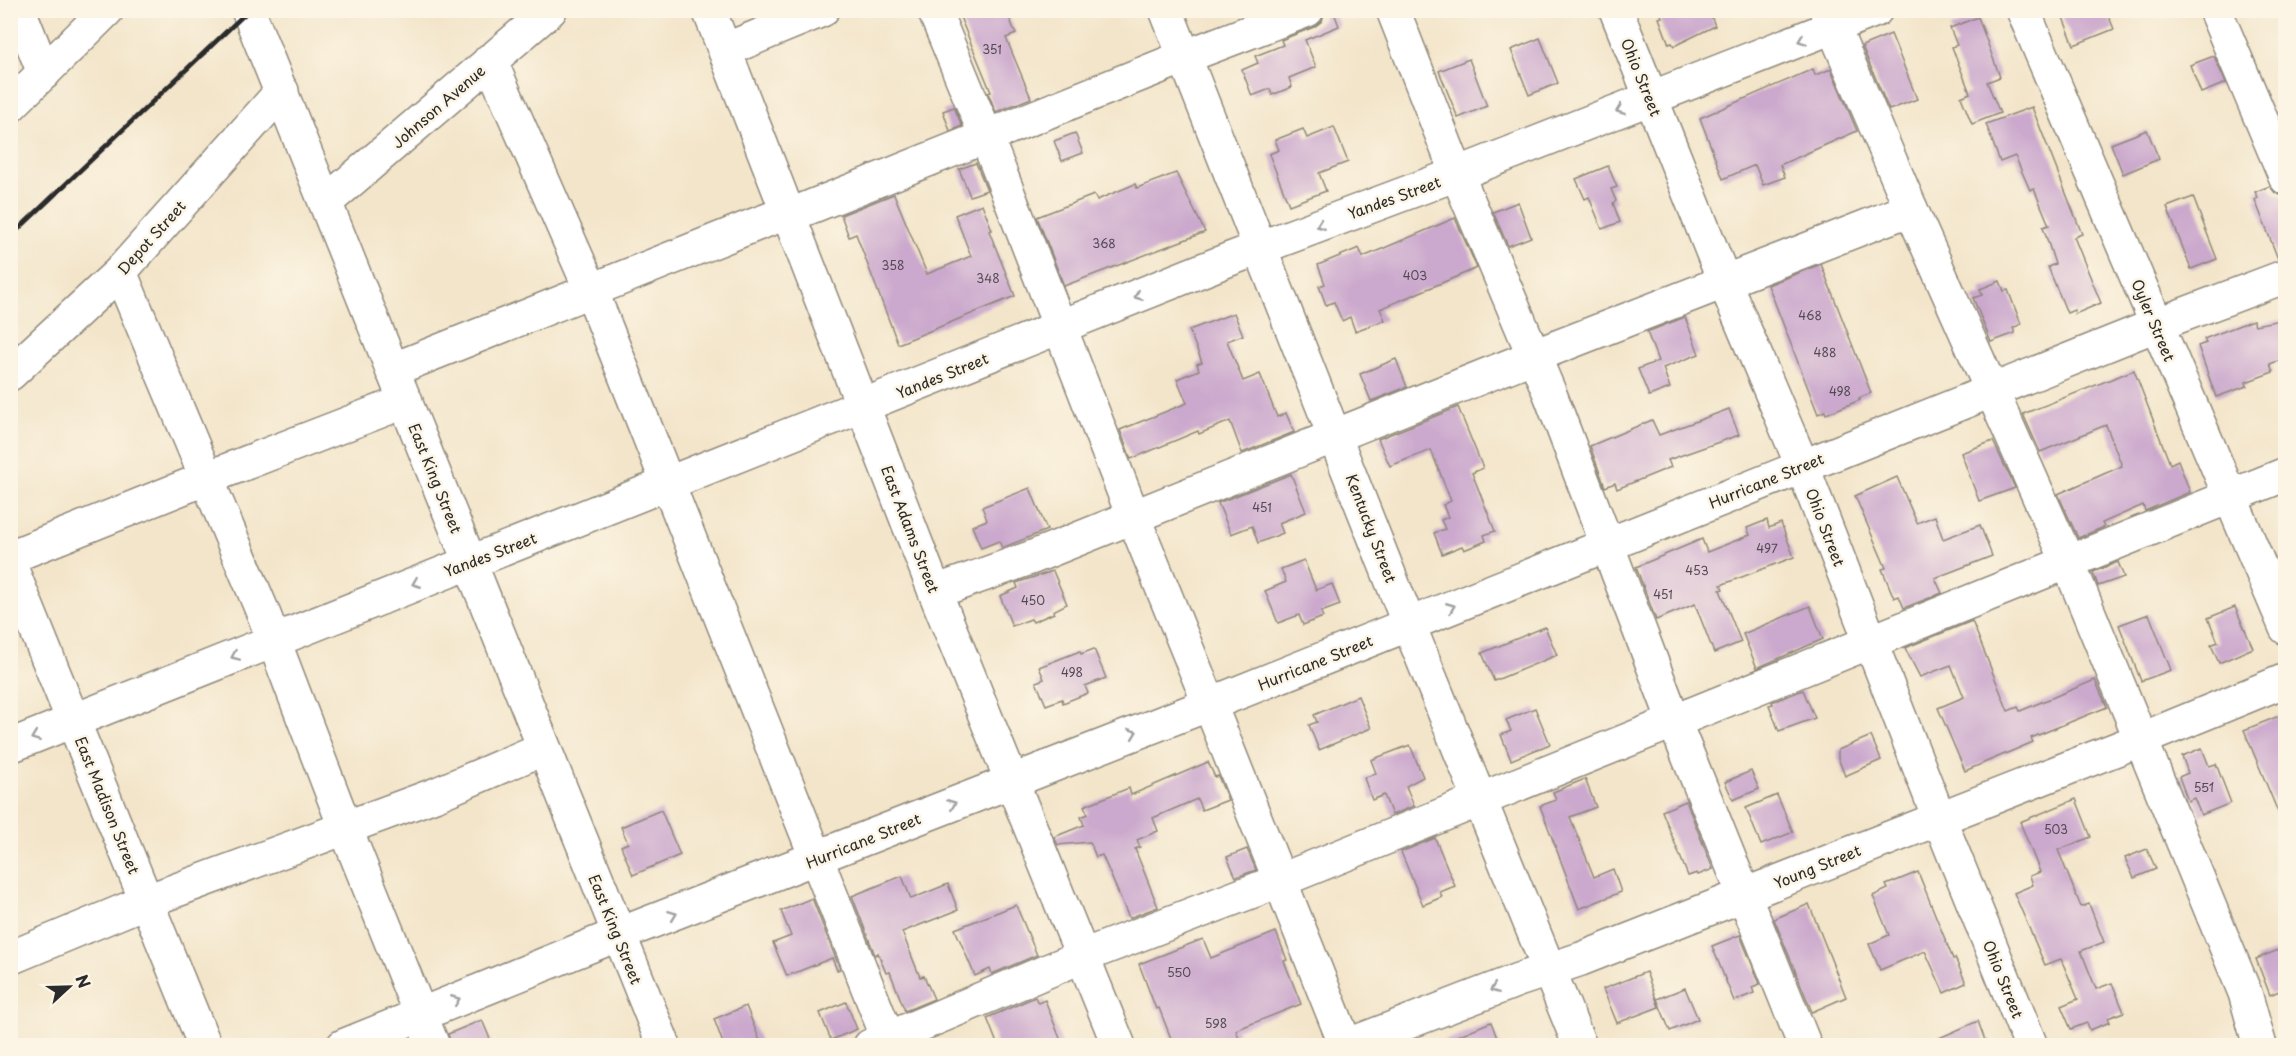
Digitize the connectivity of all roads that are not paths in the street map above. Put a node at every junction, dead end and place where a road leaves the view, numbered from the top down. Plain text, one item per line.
1 (19, 10) edge
2 (107, 10) edge
3 (248, 10) edge
4 (550, 10) edge
5 (709, 10) edge
6 (822, 10) edge
7 (934, 10) edge
8 (1166, 10) edge
9 (1307, 10) edge
10 (1393, 10) edge
11 (1616, 10) edge
12 (1875, 10) edge
13 (2023, 10) edge
14 (2215, 10) edge
15 (1830, 19) edge
16 (725, 50) junction
17 (1184, 57) junction
18 (490, 60) junction
19 (44, 73) junction
20 (282, 91) junction
21 (1651, 98) junction
22 (10, 106) edge
23 (986, 136) junction
24 (1457, 174) junction
25 (2286, 178) edge
26 (326, 202) junction
27 (1911, 209) junction
28 (789, 212) junction
29 (1259, 248) junction
30 (120, 272) junction
31 (2286, 276) edge
32 (1724, 281) junction
33 (591, 290) junction
34 (2156, 325) junction
35 (1059, 328) junction
36 (1534, 356) junction
37 (392, 370) junction
38 (10, 374) edge
39 (1992, 392) junction
40 (406, 401) junction
41 (863, 406) junction
42 (1336, 436) junction
43 (1802, 465) junction
44 (2286, 474) edge
45 (207, 478) junction
46 (668, 483) junction
47 (2229, 498) junction
48 (1133, 516) junction
49 (1606, 545) junction
50 (10, 557) edge
51 (470, 562) junction
52 (2068, 562) junction
53 (10, 565) edge
54 (935, 592) junction
55 (1409, 624) junction
56 (2286, 628) edge
57 (274, 640) junction
58 (1871, 642) junction
59 (2286, 680) edge
60 (1210, 704) junction
61 (1674, 721) junction
62 (74, 722) junction
63 (2142, 739) junction
64 (10, 746) edge
65 (544, 747) junction
66 (1011, 780) junction
67 (1479, 799) junction
68 (1939, 818) junction
69 (345, 827) junction
70 (816, 859) junction
71 (1279, 881) junction
72 (1744, 895) junction
73 (147, 901) junction
74 (618, 935) junction
75 (1083, 956) junction
76 (10, 958) edge
77 (1549, 969) junction
78 (421, 1014) junction
79 (2286, 1038) edge
80 (883, 1043) edge
81 (205, 1046) edge
82 (343, 1046) edge
83 (433, 1046) edge
84 (664, 1046) edge
85 (1119, 1046) edge
86 (1346, 1046) edge
87 (1580, 1046) edge
88 (1805, 1046) edge
89 (2031, 1046) edge
90 (2260, 1046) edge
91 (2272, 1046) edge

1 - 19 street
2 - 19 street
3 - 20 street, East King Street
4 - 18 street, Johnson Avenue
5 - 16 street, East Adams Street
6 - 16 street
7 - 23 street
8 - 17 street, Kentucky Street
9 - 17 street
10 - 24 street
11 - 21 street, Ohio Street
12 - 15 street, Yandes Street
13 - 34 street, Oyler Street
14 - 25 street
15 -> 21 street, Yandes Street
15 - 27 street
16 - 28 street, East Adams Street
17 - 23 street
17 - 29 street, Kentucky Street
18 - 26 street, Johnson Avenue
18 - 33 street
19 - 22 street
20 - 26 street, East King Street
20 - 30 street, Depot Street
21 -> 24 street, Yandes Street
21 - 32 street, Ohio Street
23 - 28 street
23 - 35 street
24 -> 29 street, Yandes Street
24 - 36 street
26 - 37 street, East King Street
27 - 32 street
27 - 39 street
28 - 33 street
28 - 41 street, East Adams Street
29 -> 35 street, Yandes Street
29 - 42 street, Kentucky Street
30 - 38 street, Depot Street
30 - 45 street
31 - 34 street, Hurricane Street
32 - 36 street
32 - 43 street, Ohio Street
33 - 37 street
33 - 46 street
34 - 39 street, Hurricane Street
34 - 47 street, Oyler Street
35 - 41 street, Yandes Street
35 - 48 street
36 - 42 street
36 - 49 street
37 - 40 street, East King Street
39 - 43 street, Hurricane Street
39 - 52 street
40 - 45 street
40 - 51 street, East King Street
41 - 46 street, Yandes Street
41 - 54 street, East Adams Street
42 - 48 street
42 - 55 street, Kentucky Street
43 - 49 street, Hurricane Street
43 - 58 street, Ohio Street
44 - 47 street
45 - 50 street
45 - 57 street
46 - 51 street, Yandes Street
46 - 70 street
47 - 52 street
47 - 56 street, Oyler Street
48 - 54 street
48 - 60 street
55 -> 49 street, Hurricane Street
49 - 61 street
51 -> 57 street, Yandes Street
51 - 65 street, East King Street
52 - 58 street
52 - 63 street
53 - 62 street, East Madison Street
54 - 66 street, East Adams Street
55 - 60 street, Hurricane Street
55 - 67 street, Kentucky Street
57 -> 62 street, Yandes Street
57 - 69 street
58 - 61 street
58 - 68 street, Ohio Street
59 - 63 street, Young Street
66 -> 60 street, Hurricane Street
60 - 71 street
61 - 67 street
61 - 72 street
62 -> 64 street, Yandes Street
62 - 73 street, East Madison Street
63 - 68 street, Young Street
63 - 90 street
65 - 69 street
65 - 74 street, East King Street
70 -> 66 street, Hurricane Street
66 - 75 street, East Adams Street
67 - 71 street
67 - 77 street, Kentucky Street
68 - 72 street, Young Street
68 - 89 street, Ohio Street
69 - 73 street
69 - 78 street
74 -> 70 street, Hurricane Street
70 - 80 street
71 - 75 street
71 - 86 street
72 - 77 street, Young Street
72 - 88 street
73 - 76 street
73 - 81 street, East Madison Street
78 -> 74 street, Hurricane Street
74 - 84 street, East King Street
75 - 80 street
75 - 85 street, East Adams Street
77 -> 86 street, Young Street
77 - 87 street, Kentucky Street
78 - 82 street, Hurricane Street
78 - 83 street
79 - 91 street

